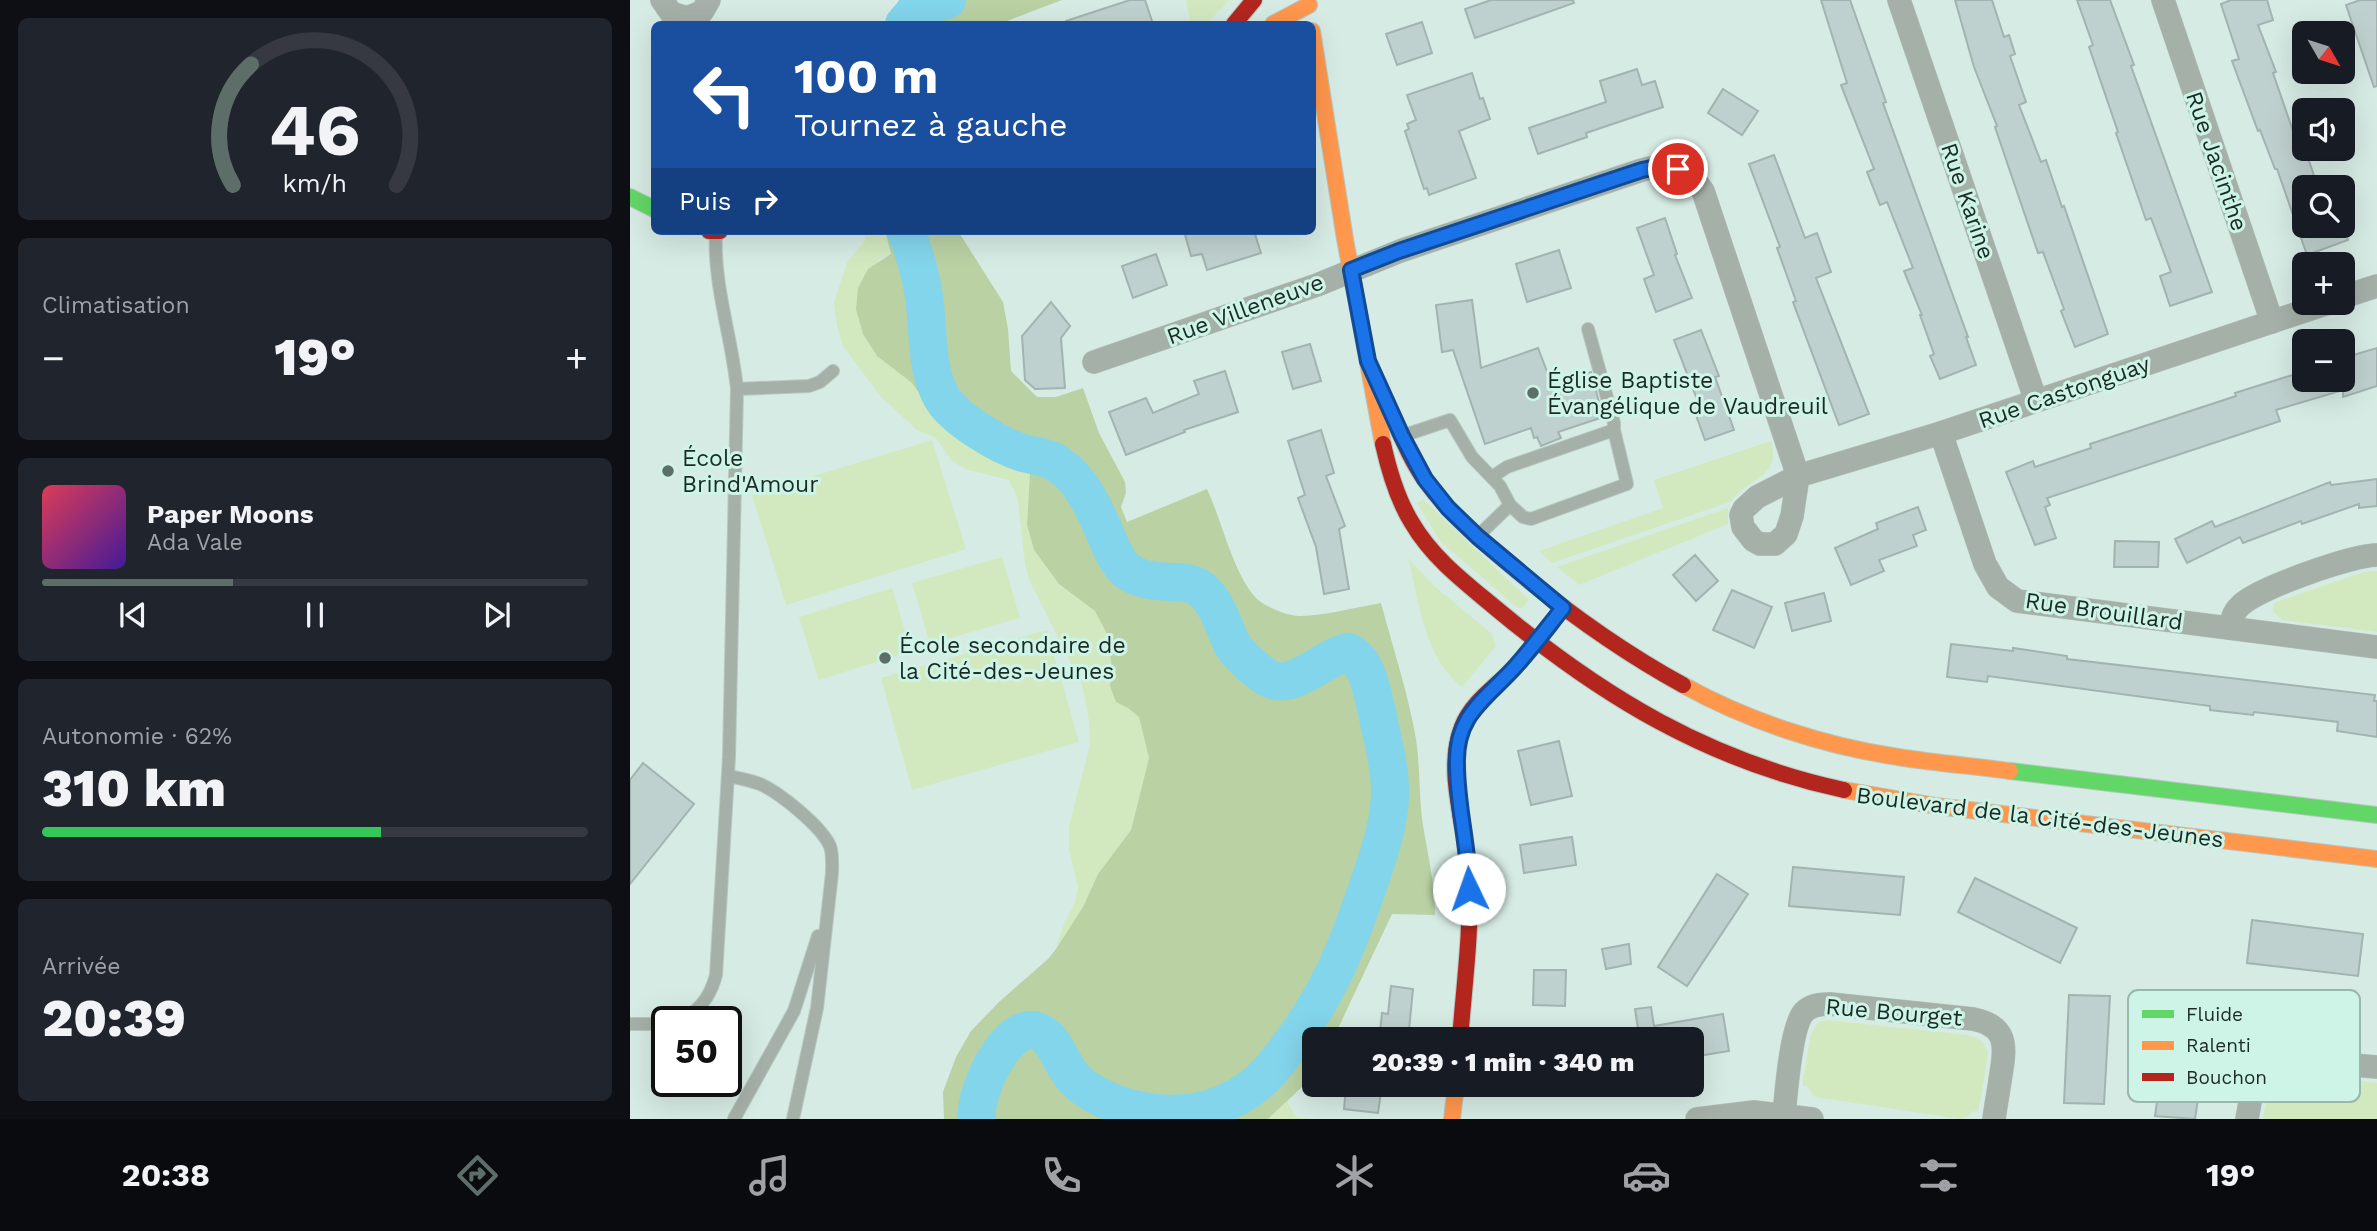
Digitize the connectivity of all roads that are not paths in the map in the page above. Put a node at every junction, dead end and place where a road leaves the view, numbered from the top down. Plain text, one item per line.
1 (662, 0) edge
2 (709, 0) edge
3 (1254, 0) edge
4 (1899, 0) edge
5 (2163, 0) edge
6 (1312, 7) edge
7 (1236, 21) edge
8 (1280, 21) edge
9 (1316, 53) edge
10 (1316, 106) edge
11 (1327, 115) junction
12 (630, 197) edge
13 (651, 208) edge
14 (718, 235) edge
15 (1351, 270) junction
16 (2377, 286) edge
17 (2355, 294) edge
18 (2293, 315) edge
19 (2272, 322) junction
20 (1588, 329) dead end
21 (1368, 361) junction
22 (1094, 362) dead end
23 (834, 371) dead end
24 (737, 389) junction
25 (2036, 401) junction
26 (1614, 430) junction
27 (1941, 433) junction
28 (1402, 436) junction
29 (1798, 476) joint
30 (1492, 477) junction
31 (1510, 505) junction
32 (1478, 537) junction
33 (2377, 555) edge
34 (1563, 608) junction
35 (2230, 628) junction
36 (1536, 642) junction
37 (2377, 647) edge
38 (728, 776) junction
39 (2377, 815) edge
40 (2377, 859) edge
41 (827, 909) junction
42 (700, 1006) edge
43 (630, 1024) edge
44 (651, 1024) edge
45 (1461, 1027) edge
46 (1455, 1097) edge
47 (2251, 1102) edge
48 (1784, 1115) junction
49 (734, 1119) edge
50 (793, 1119) edge
51 (1452, 1119) edge
52 (1697, 1119) edge
53 (1812, 1119) edge
54 (1994, 1119) edge
55 (2247, 1119) edge

1 - 2 street
3 - 7 main road
4 - 25 street, Rue Karine
5 - 19 street, Rue Jacinthe
6 - 8 main road
9 - 11 main road, Boulevard de la Cité-des-Jeunes
10 - 11 main road
11 - 15 main road, Boulevard de la Cité-des-Jeunes
12 - 13 main road
14 - 24 lane
15 - 21 main road, Boulevard de la Cité-des-Jeunes
15 - 22 street, Rue Villeneuve
15 - 29 street, Rue Villeneuve
16 - 17 street
18 - 19 street, Rue Castonguay
19 - 25 street, Rue Castonguay
20 - 26 lane
21 - 28 main road, Boulevard de la Cité-des-Jeunes
21 - 36 main road, Boulevard de la Cité-des-Jeunes
23 - 24 lane
24 - 38 lane
25 - 27 street, Rue Castonguay
26 - 30 lane
26 - 31 lane
27 - 29 street, Rue Castonguay
27 - 35 street, Rue Brouillard
28 - 30 lane
28 - 32 main road, Boulevard de la Cité-des-Jeunes
30 - 31 lane
31 - 32 lane
32 - 34 main road, Boulevard de la Cité-des-Jeunes
33 - 35 street
34 - 36 main road
34 - 39 main road, Boulevard de la Cité-des-Jeunes
35 - 37 street, Rue Brouillard
36 - 40 main road, Boulevard de la Cité-des-Jeunes
36 - 45 main road
38 - 41 lane
38 - 42 lane
41 - 49 lane
41 - 50 lane
43 - 44 lane
46 - 51 main road
47 - 55 street
48 - 52 street
48 - 53 street
48 - 54 street, Rue Bourget

